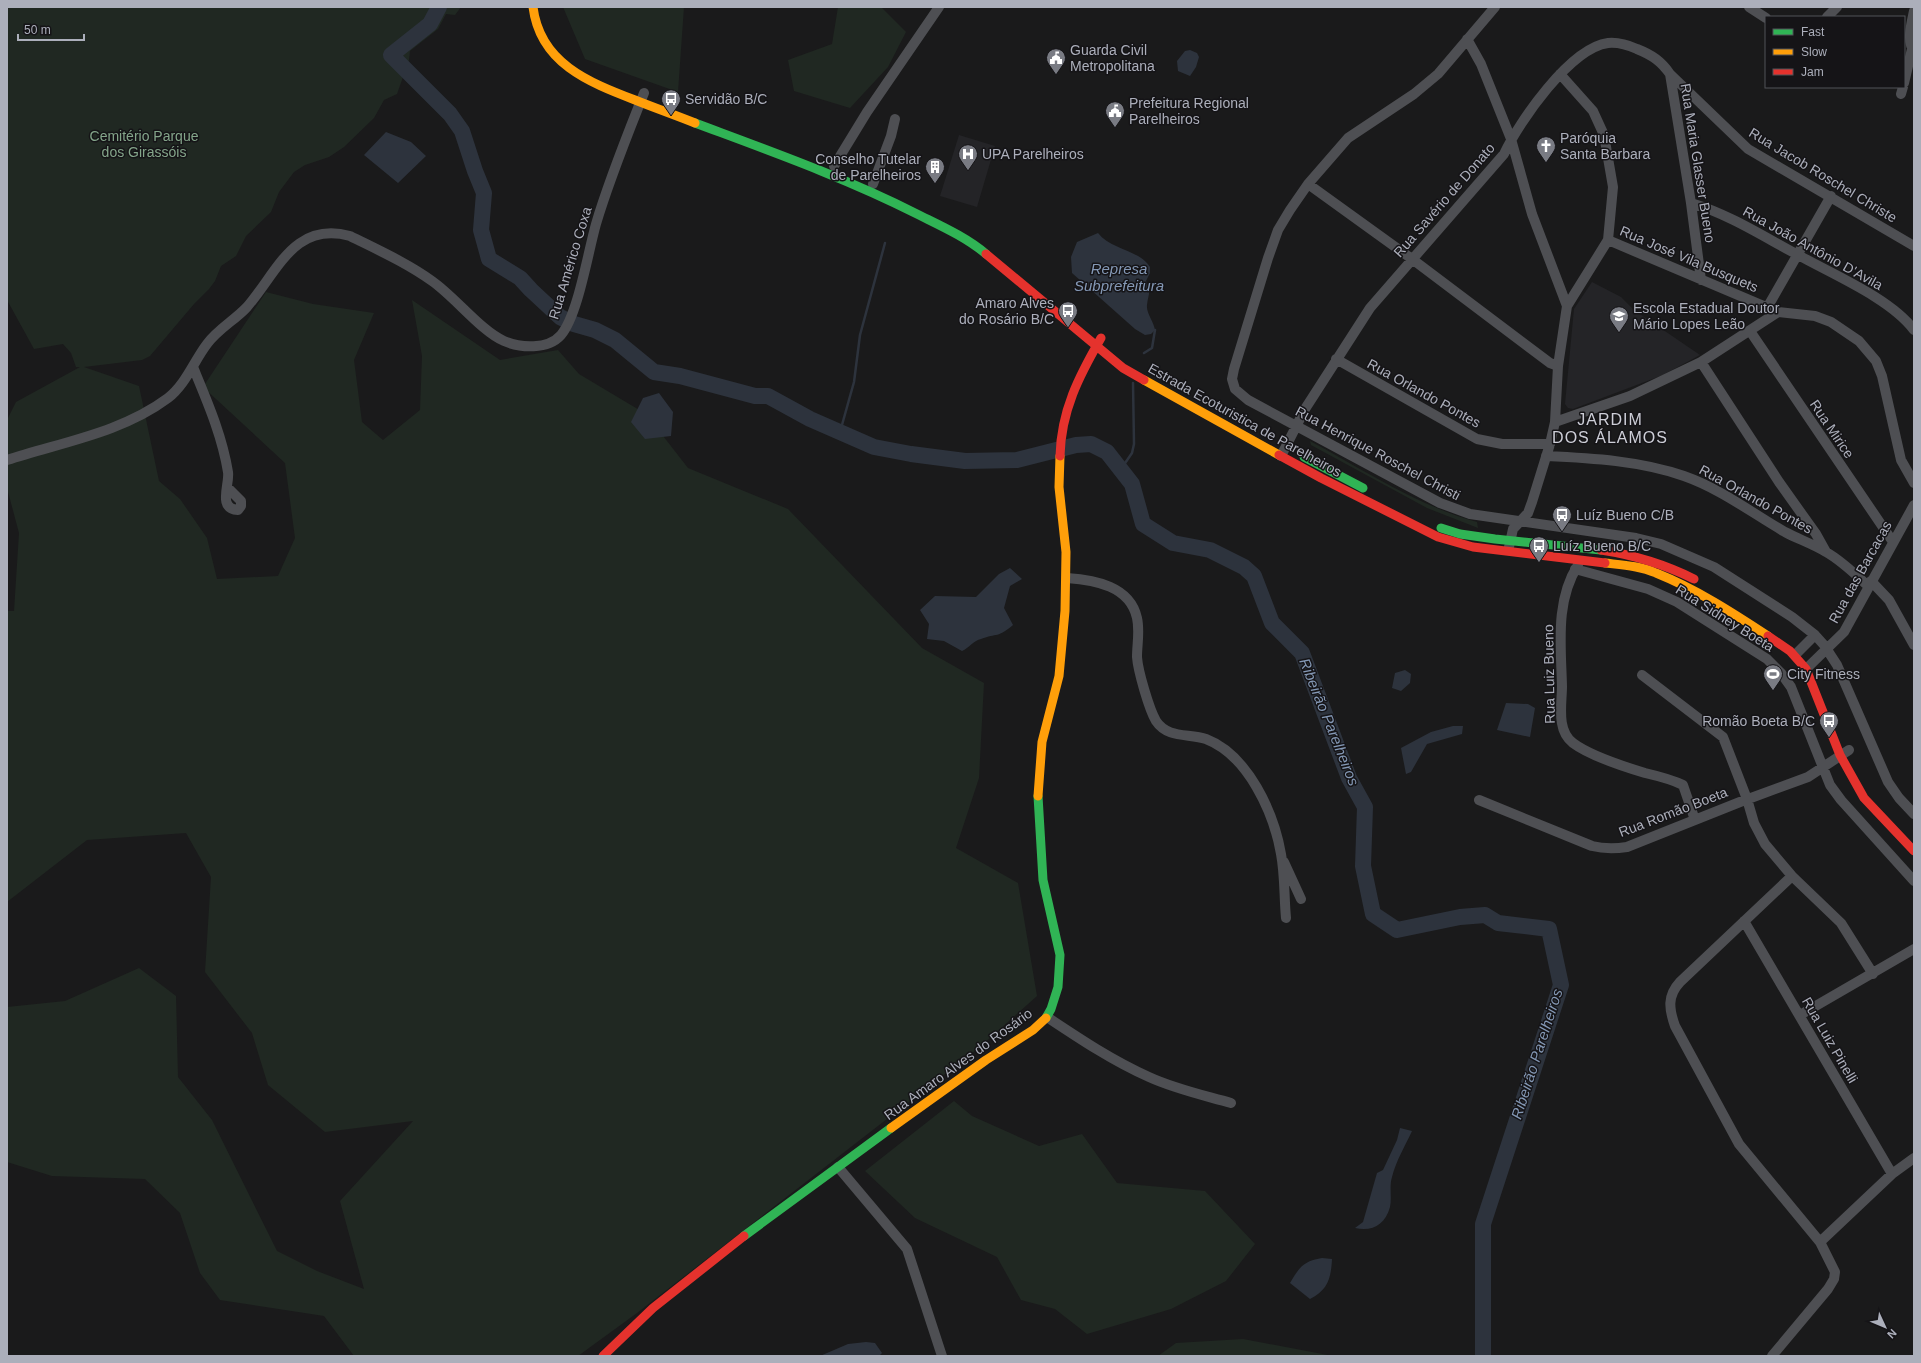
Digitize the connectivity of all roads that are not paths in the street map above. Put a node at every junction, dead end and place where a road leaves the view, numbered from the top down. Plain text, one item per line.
1 (533, 7) edge
2 (540, 7) edge
3 (939, 7) edge
4 (1749, 7) edge
5 (1837, 7) edge
6 (1492, 9) edge
7 (1914, 11) edge
8 (1828, 16) edge
9 (1765, 17) edge
10 (1467, 39) junction
11 (1913, 50) edge
12 (1560, 74) junction
13 (1670, 74) junction
14 (1905, 79) edge
15 (620, 84) dead end
16 (633, 89) dead end
17 (643, 97) junction
18 (690, 110) dead end
19 (895, 119) dead end
20 (1511, 139) junction
21 (805, 157) junction
22 (834, 166) junction
23 (873, 184) junction
24 (1308, 184) junction
25 (1831, 196) junction
26 (908, 199) dead end
27 (1691, 203) junction
28 (1608, 240) junction
29 (990, 245) dead end
30 (1914, 246) edge
31 (1798, 256) junction
32 (1412, 259) junction
33 (1701, 280) junction
34 (1567, 306) junction
35 (1767, 308) junction
36 (1778, 312) junction
37 (1914, 330) edge
38 (1750, 331) junction
39 (1101, 338) junction
40 (1095, 346) junction
41 (1124, 356) dead end
42 (1336, 359) junction
43 (1701, 362) junction
44 (1558, 366) junction
45 (193, 367) junction
46 (1555, 422) junction
47 (1296, 426) junction
48 (1550, 444) junction
49 (1282, 449) junction
50 (1546, 456) junction
51 (7, 460) edge
52 (1914, 483) edge
53 (227, 487) dead end
54 (1914, 505) edge
55 (1519, 522) junction
56 (1636, 538) junction
57 (1893, 542) junction
58 (1509, 546) junction
59 (1577, 548) junction
60 (1826, 552) junction
61 (1630, 553) junction
62 (1576, 560) junction
63 (1626, 566) junction
64 (1575, 569) junction
65 (1067, 578) junction
66 (1870, 584) junction
67 (1752, 614) dead end
68 (1815, 635) junction
69 (1788, 638) dead end
70 (1914, 645) edge
71 (1827, 649) junction
72 (1798, 652) junction
73 (1809, 666) junction
74 (1642, 675) dead end
75 (1818, 675) dead end
76 (1845, 749) junction
77 (1824, 766) junction
78 (1875, 795) dead end
79 (1747, 799) junction
80 (1479, 800) dead end
81 (1914, 814) edge
82 (1695, 820) junction
83 (1914, 851) edge
84 (1281, 855) junction
85 (1792, 876) junction
86 (1914, 881) edge
87 (1301, 899) dead end
88 (1286, 918) dead end
89 (1744, 921) junction
90 (1914, 949) edge
91 (1873, 974) junction
92 (1800, 1015) junction
93 (1047, 1017) junction
94 (1231, 1103) dead end
95 (1914, 1158) edge
96 (838, 1167) junction
97 (1892, 1174) junction
98 (1820, 1242) junction
99 (603, 1356) edge
100 (942, 1356) edge
101 (1772, 1356) edge

1 - 17 main road, Estrada Ecoturistica de Parelheiros
2 - 15 main road
3 - 22 street
4 - 9 street
5 - 8 street
6 - 10 street
7 - 11 street
10 - 20 street
10 - 24 street
11 - 14 street
12 - 13 street, Rua Savério de Donato
12 - 20 street, Rua Savério de Donato
12 - 28 street
13 - 25 street, Rua Jacob Roschel Christe
13 - 27 street, Rua Maria Glasser Bueno
16 - 17 main road, Estrada Ecoturistica de Parelheiros
17 - 18 main road, Estrada Ecoturistica de Parelheiros
17 - 21 main road, Estrada Ecoturistica de Parelheiros
17 - 45 street, Rua Américo Coxa
19 - 23 street
20 - 32 street, Rua Savério de Donato
20 - 34 street
21 - 22 main road, Estrada Ecoturistica de Parelheiros
21 - 40 main road, Estrada Ecoturistica de Parelheiros
22 - 23 main road, Estrada Ecoturistica de Parelheiros
23 - 26 main road, Estrada Ecoturistica de Parelheiros
24 - 32 street
24 - 47 street, Rua Henrique Roschel Christi
25 - 30 street, Rua Jacob Roschel Christe
25 - 31 street
27 - 31 street, Rua João Antônio D'Avila
27 - 33 street, Rua Maria Glasser Bueno
28 - 33 street, Rua José Vila Busquets
28 - 34 street
29 - 39 main road
31 - 35 street
31 - 37 street, Rua João Antônio D'Avila
32 - 42 street, Rua Savério de Donato
32 - 44 street
33 - 35 street, Rua José Vila Busquets
34 - 44 street
35 - 36 street, Rua José Vila Busquets
36 - 38 street
36 - 52 street, Rua José Vila Busquets
38 - 43 street
38 - 57 street, Rua Mirice
39 - 40 main road, Rua Amaro Alves do Rosário
39 - 41 main road
40 - 49 main road, Estrada Ecoturistica de Parelheiros
40 - 65 main road, Rua Amaro Alves do Rosário
42 - 47 street, Rua Savério de Donato
42 - 48 street, Rua Orlando Pontes
43 - 46 street
43 - 60 street
44 - 46 street
45 - 51 street, Rua Américo Coxa
45 - 53 street
46 - 48 street
47 - 49 street, Rua Savério de Donato
47 - 55 street, Rua Henrique Roschel Christi
48 - 50 street
49 - 58 main road, Estrada Ecoturistica de Parelheiros
50 - 55 street
50 - 60 street, Rua Orlando Pontes
54 - 57 street, Rua das Barcacas
55 - 56 street, Rua Henrique Roschel Christi
55 - 58 street
56 - 61 street
56 - 68 street, Rua Henrique Roschel Christi
57 - 66 street, Rua das Barcacas
58 - 59 main road, Estrada Ecoturistica de Parelheiros
58 - 62 main road, Estrada Ecoturistica de Parelheiros
59 - 61 main road, Estrada Ecoturistica de Parelheiros
59 - 62 street
60 - 66 street, Rua Orlando Pontes
61 - 63 street
61 - 67 main road, Estrada Ecoturistica de Parelheiros
62 - 63 main road, Estrada Ecoturistica de Parelheiros
62 - 64 street
63 - 72 main road, Estrada Ecoturistica de Parelheiros
64 - 77 street, Rua Sidney Boeta
64 - 82 street, Rua Luiz Bueno
65 - 84 street
65 - 93 main road, Rua Amaro Alves do Rosário
66 - 70 street, Rua Orlando Pontes
66 - 71 street, Rua das Barcacas
68 - 71 street, Rua Henrique Roschel Christi
68 - 72 street
69 - 72 main road, Estrada Ecoturistica de Parelheiros
71 - 73 street
71 - 81 street, Rua Henrique Roschel Christi
72 - 73 main road, Estrada Ecoturistica de Parelheiros
73 - 75 main road, Estrada Ecoturistica de Parelheiros
73 - 76 main road, Estrada Ecoturistica de Parelheiros
74 - 79 street
76 - 77 street, Rua Romão Boeta
76 - 78 main road, Estrada Ecoturistica de Parelheiros
76 - 83 main road, Estrada Ecoturistica de Parelheiros
77 - 79 street, Rua Romão Boeta
77 - 86 street, Rua Sidney Boeta
79 - 82 street, Rua Romão Boeta
79 - 85 street
80 - 82 street, Rua Romão Boeta
84 - 87 street
84 - 88 street
85 - 89 street
85 - 91 street
89 - 92 street, Rua Luiz Pinelli
89 - 98 street
90 - 91 street
91 - 92 street
92 - 97 street, Rua Luiz Pinelli
93 - 94 street
93 - 96 main road, Rua Amaro Alves do Rosário
95 - 97 street
96 - 99 main road, Rua Amaro Alves do Rosário
96 - 100 street
97 - 98 street
98 - 101 street

